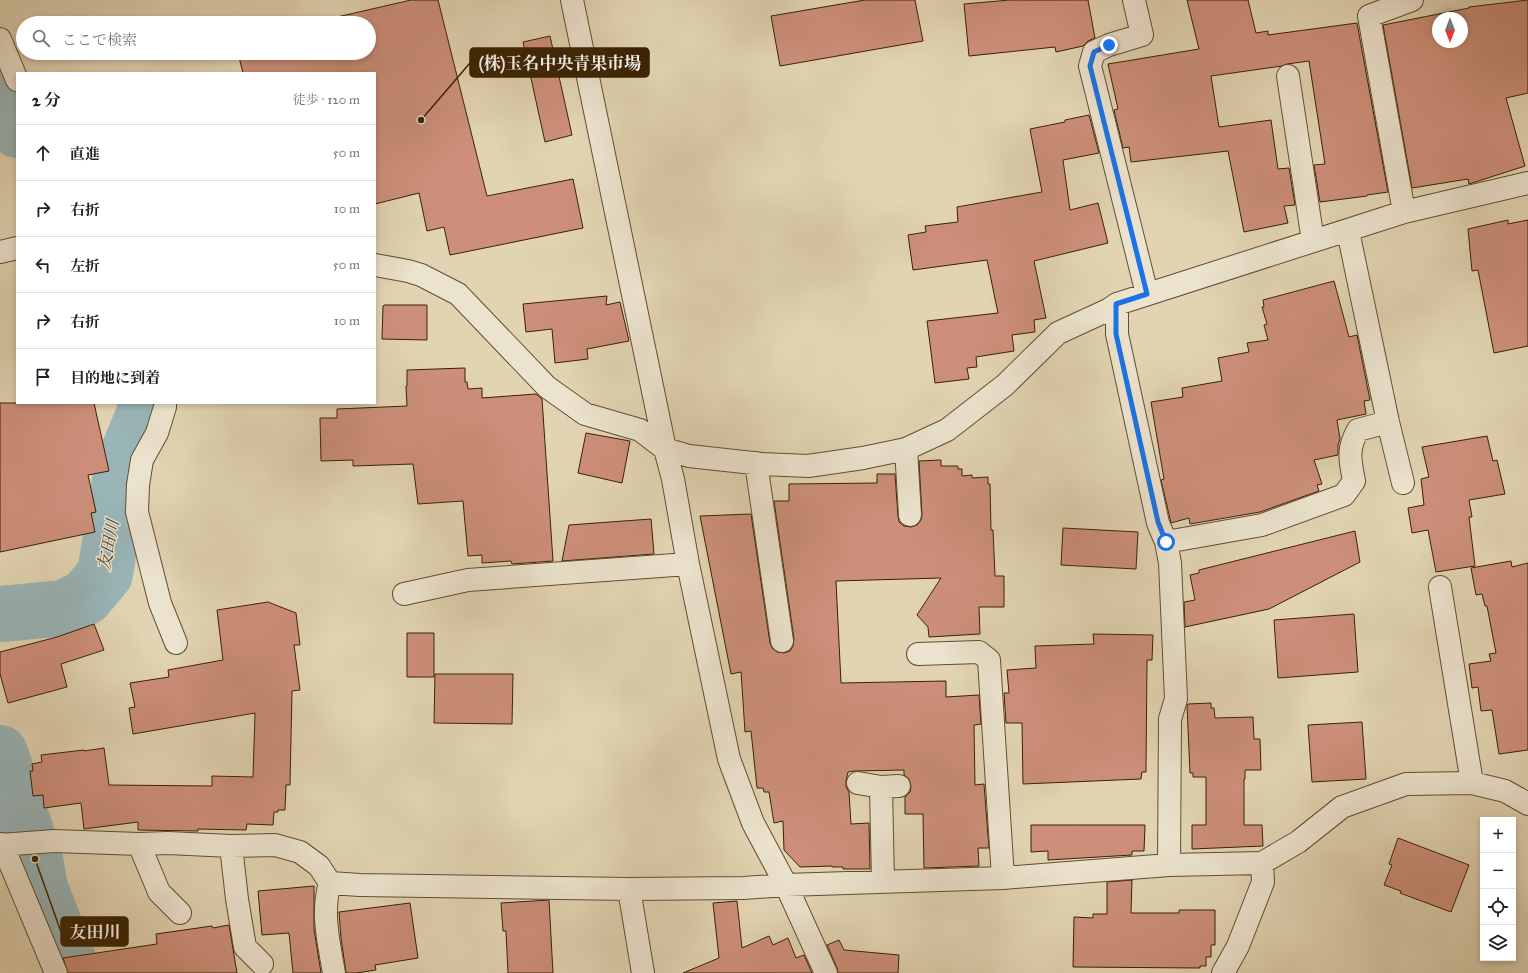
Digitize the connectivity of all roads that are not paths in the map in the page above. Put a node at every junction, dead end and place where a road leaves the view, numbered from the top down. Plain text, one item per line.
1 (572, 0) edge
2 (1134, 0) edge
3 (1412, 0) edge
4 (0, 39) edge
5 (1288, 76) dead end
6 (16, 78) edge
7 (1528, 183) edge
8 (1404, 212) junction
9 (1348, 231) junction
10 (1313, 241) junction
11 (16, 248) edge
12 (0, 252) edge
13 (376, 265) edge
14 (1147, 294) junction
15 (1116, 304) junction
16 (165, 404) edge
17 (1388, 422) junction
18 (665, 448) junction
19 (906, 448) junction
20 (756, 463) junction
21 (1403, 483) dead end
22 (910, 515) dead end
23 (1166, 542) junction
24 (688, 564) junction
25 (1440, 587) dead end
26 (404, 594) dead end
27 (782, 641) dead end
28 (176, 643) dead end
29 (918, 654) dead end
30 (858, 783) dead end
31 (1472, 783) junction
32 (1528, 804) edge
33 (5, 844) edge
34 (139, 844) junction
35 (231, 846) junction
36 (1262, 863) junction
37 (1169, 865) junction
38 (1003, 878) junction
39 (884, 882) junction
40 (330, 883) junction
41 (786, 885) junction
42 (629, 890) junction
43 (180, 913) dead end
44 (262, 964) dead end
45 (56, 973) edge
46 (334, 973) edge
47 (643, 973) edge
48 (826, 973) edge
49 (1223, 973) edge

1 - 18 street
2 - 14 street
3 - 8 street
4 - 6 street
5 - 10 street
7 - 8 street
8 - 9 street
9 - 10 street
9 - 17 street
10 - 14 street
11 - 12 street
13 - 18 street
14 - 15 street
15 - 19 street
15 - 23 street
16 - 28 street
17 - 21 street
17 - 23 street
18 - 20 street
18 - 24 street
19 - 20 street
19 - 22 street
20 - 27 street
23 - 37 street
24 - 26 street
24 - 41 street
25 - 31 street
29 - 38 street
30 - 39 street
31 - 32 street
31 - 36 street
33 - 34 street
33 - 45 street
34 - 35 street
34 - 43 street
35 - 40 street
35 - 44 street
36 - 37 street
36 - 49 street
37 - 38 street
38 - 39 street
39 - 41 street
40 - 42 street
40 - 46 street
41 - 42 street
41 - 48 street
42 - 47 street

